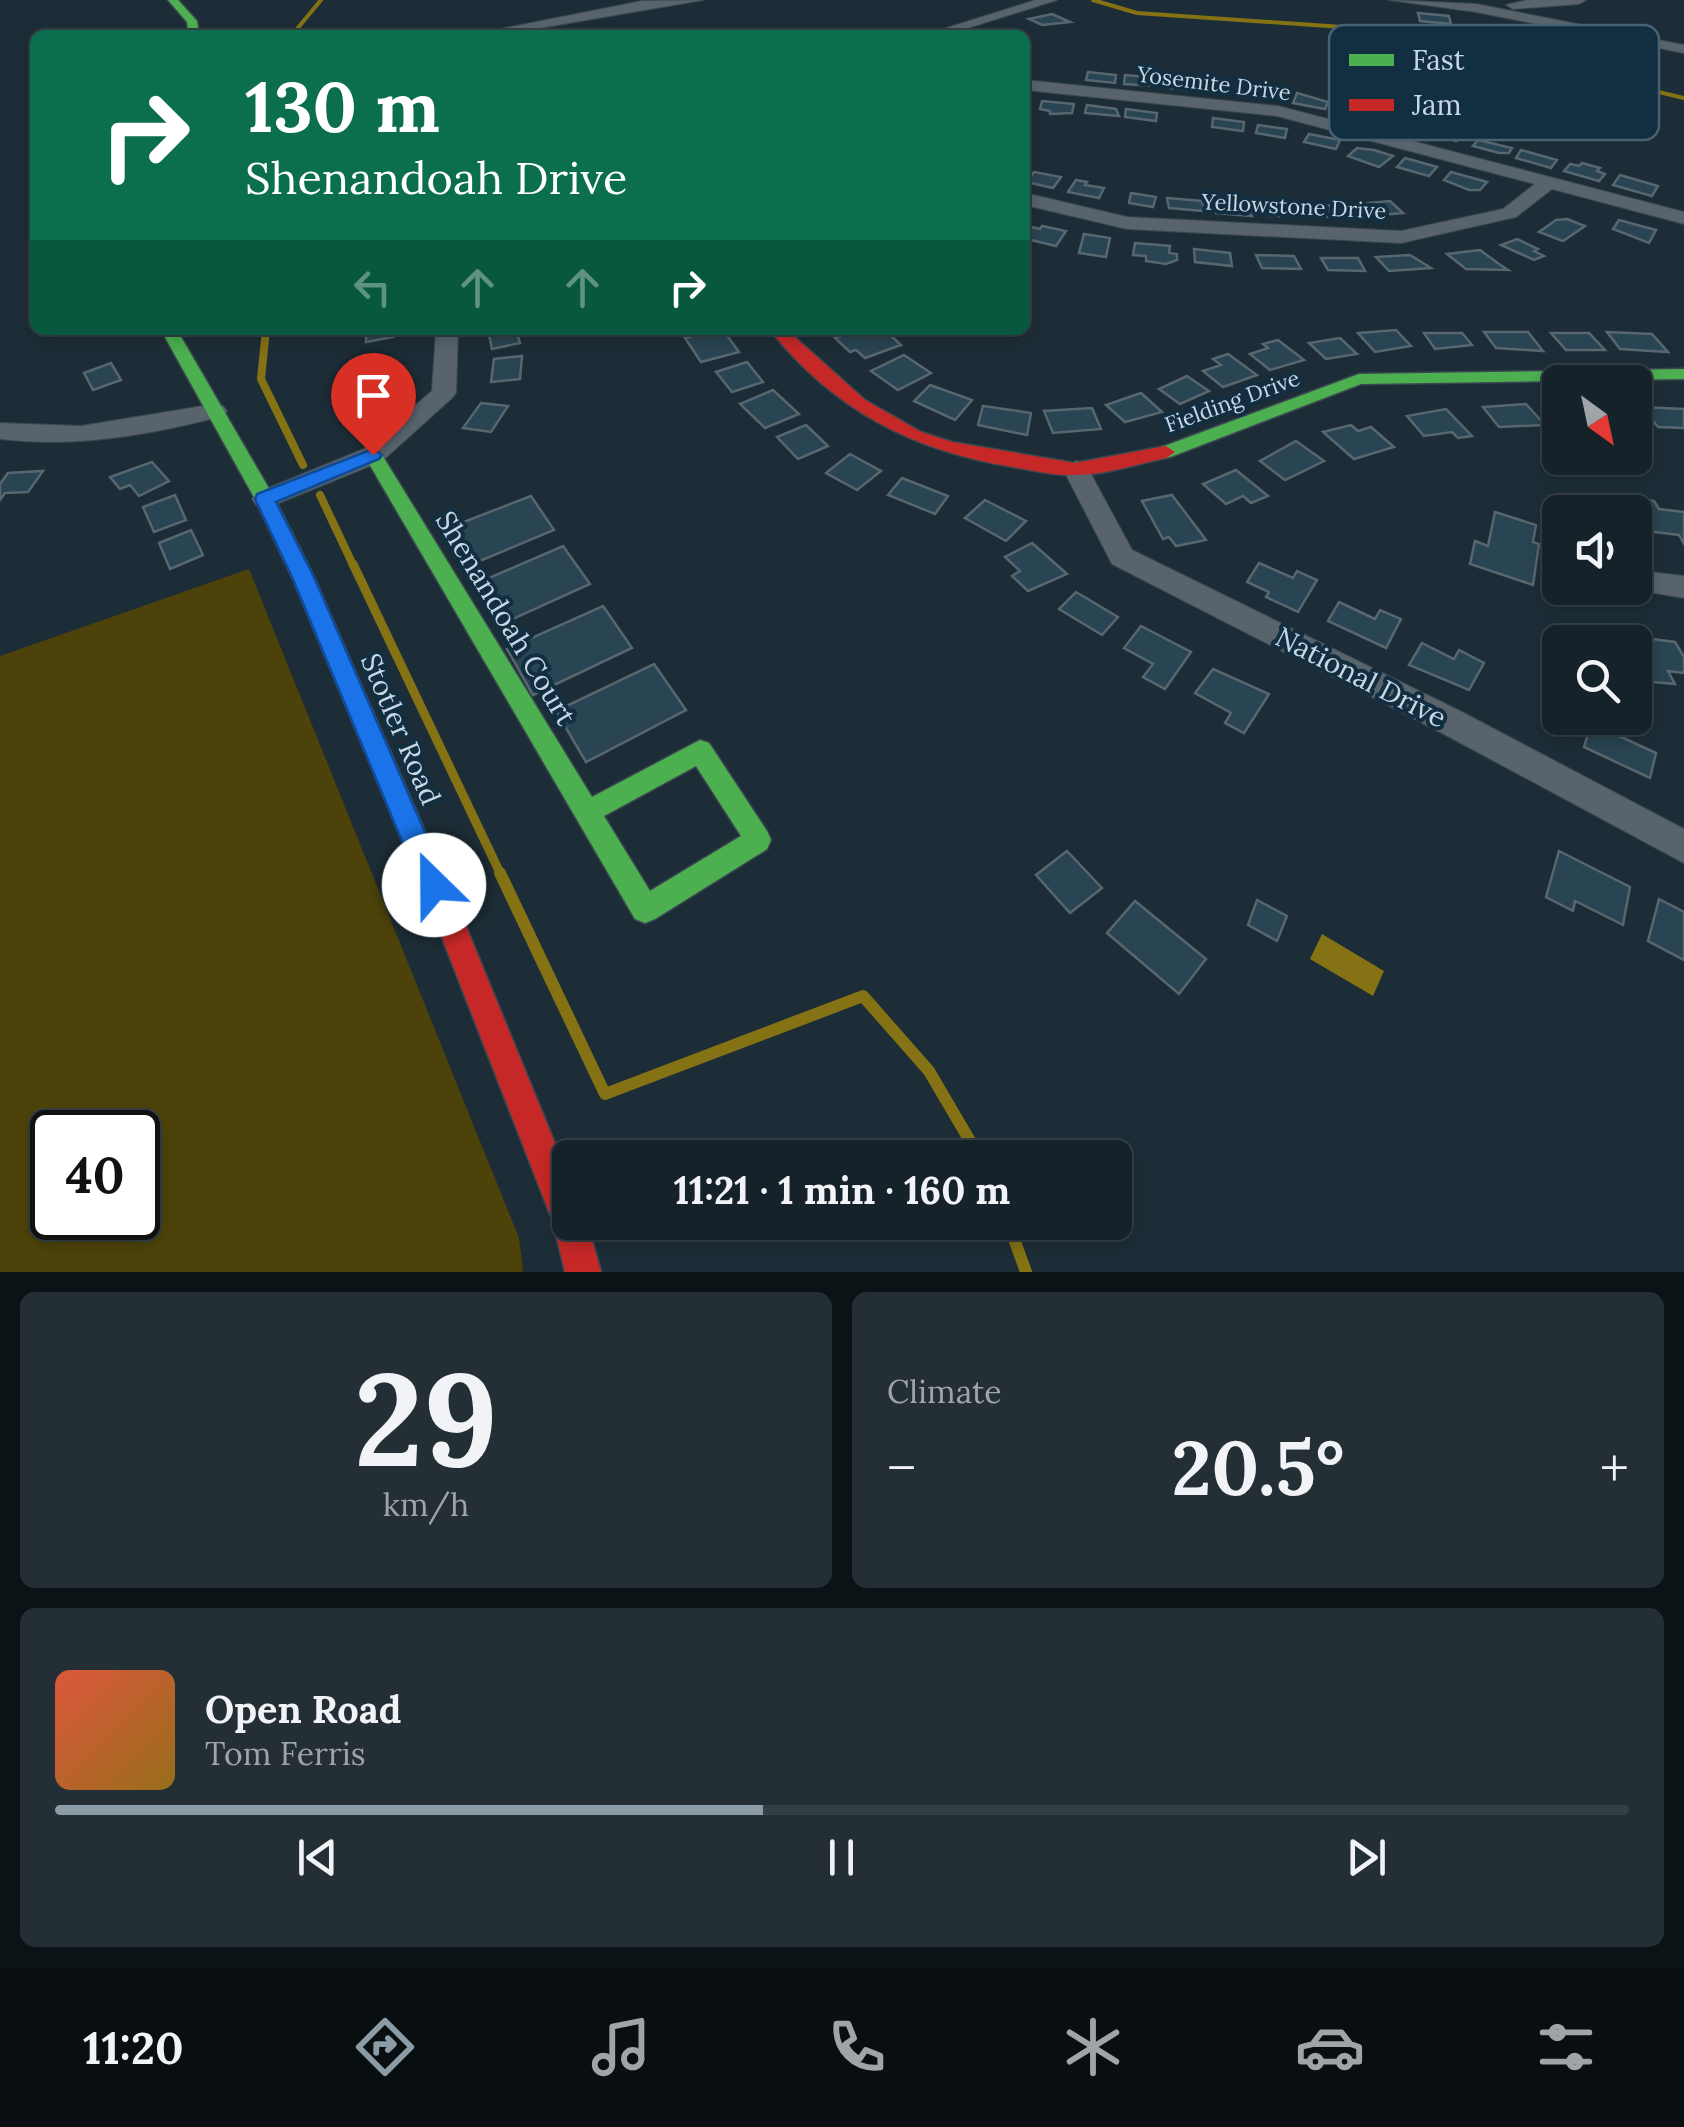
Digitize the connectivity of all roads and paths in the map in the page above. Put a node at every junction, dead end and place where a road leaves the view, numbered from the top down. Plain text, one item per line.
1 (173, 0) edge
2 (696, 0) edge
3 (1050, 0) edge
4 (1396, 0) edge
5 (1579, 0) edge
6 (1476, 8) junction
7 (1562, 25) edge
8 (193, 30) edge
9 (505, 30) edge
10 (947, 30) edge
11 (1659, 44) edge
12 (1684, 49) edge
13 (1030, 86) edge
14 (1329, 124) edge
15 (1389, 140) edge
16 (1550, 182) junction
17 (1030, 200) edge
18 (1684, 218) edge
19 (173, 335) edge
20 (446, 335) edge
21 (783, 335) edge
22 (1684, 374) edge
23 (215, 410) junction
24 (0, 431) edge
25 (373, 455) junction
26 (1076, 470) junction
27 (264, 499) junction
28 (1652, 584) edge
29 (1684, 588) edge
30 (588, 812) junction
31 (1684, 847) edge
32 (552, 1176) edge
33 (574, 1240) edge
34 (582, 1272) edge

1 - 8 street
2 - 9 street
3 - 10 street
4 - 6 street
5 - 6 street
6 - 7 street
11 - 12 street
13 - 14 street, Yosemite Drive
15 - 16 street, Yosemite Drive
16 - 17 street, Yellowstone Drive
16 - 18 street, Yosemite Drive
19 - 23 street, Stotler Road
20 - 25 street
21 - 26 street, Fielding Drive
22 - 26 street, Fielding Drive
23 - 24 street
23 - 27 street, Stotler Road
25 - 27 street
25 - 30 street, Shenandoah Court
26 - 31 street, National Drive
27 - 32 street, Stotler Road
28 - 29 street
30 - 30 street, Shenandoah Court
33 - 34 street, Stotler Road

